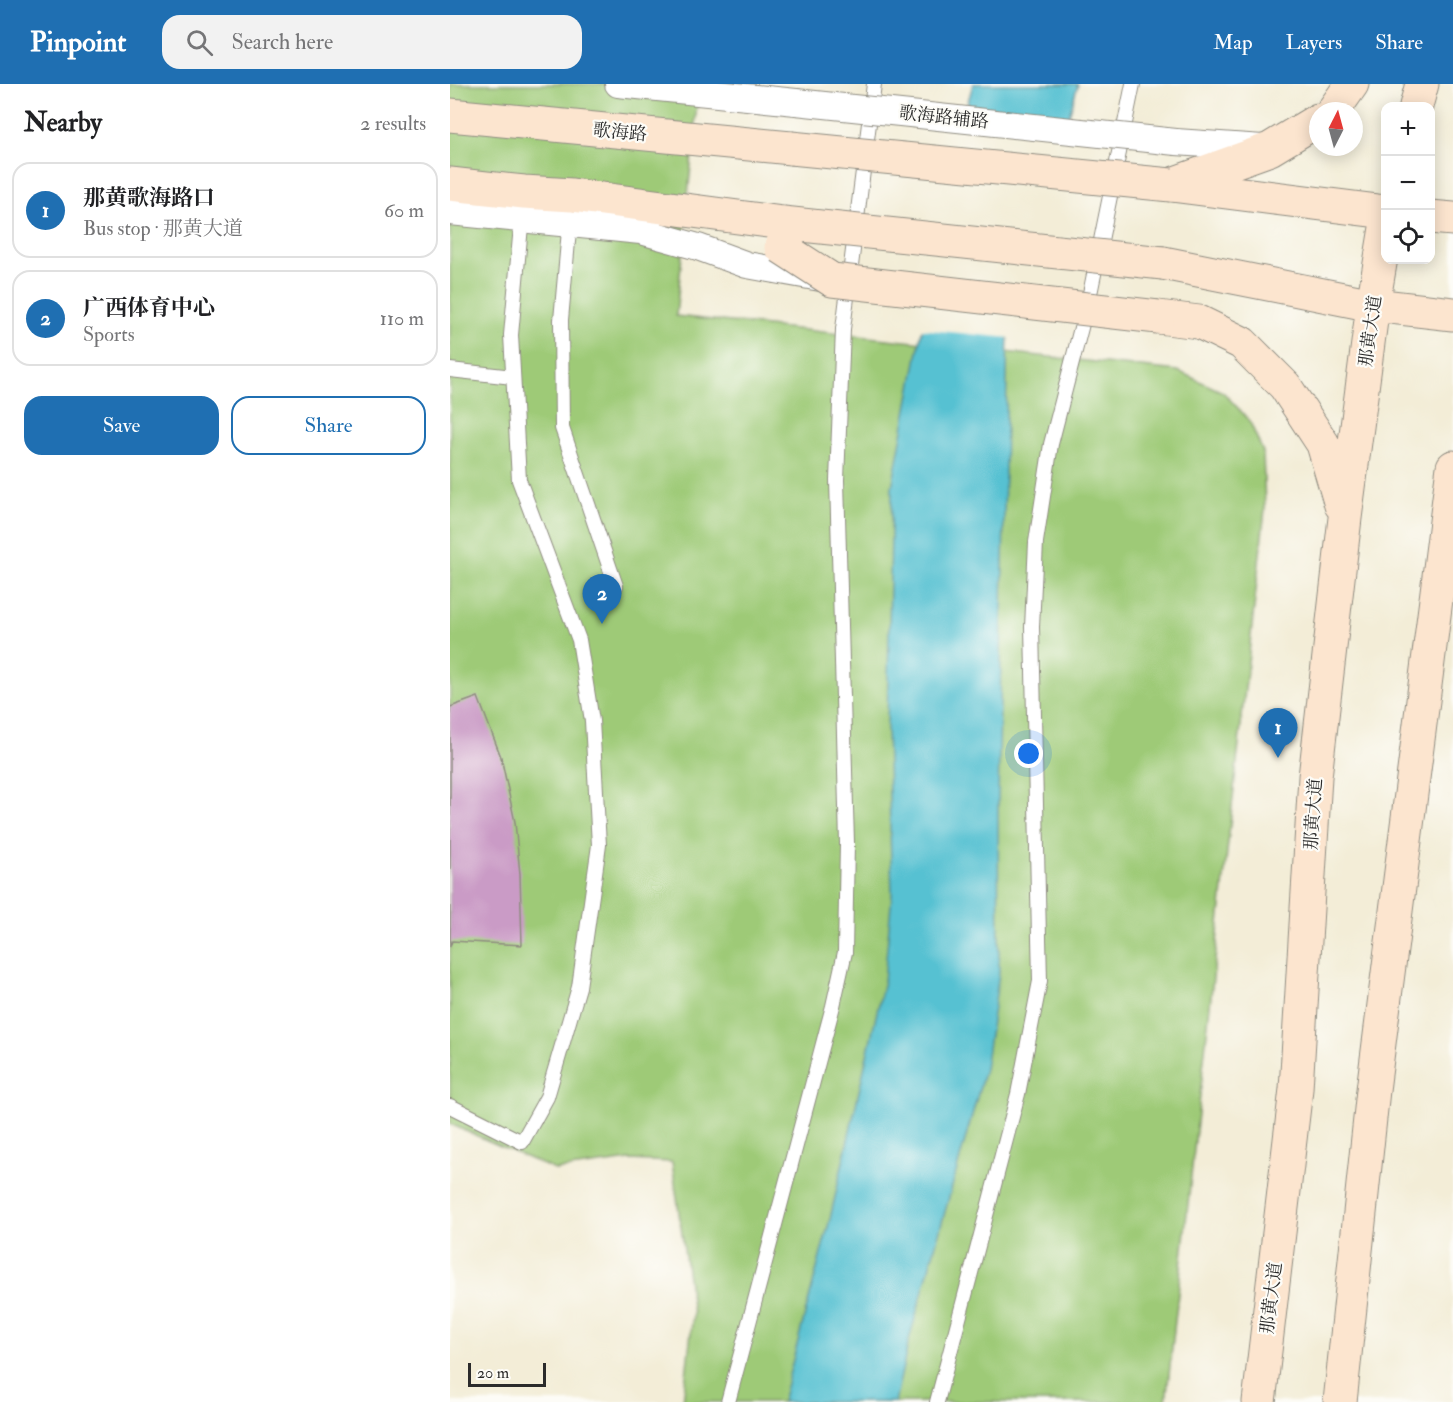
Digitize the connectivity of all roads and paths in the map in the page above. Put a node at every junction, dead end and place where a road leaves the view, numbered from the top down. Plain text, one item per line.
1 (618, 84) edge
2 (874, 84) edge
3 (1133, 84) edge
4 (1352, 84) edge
5 (1422, 84) edge
6 (1339, 102) edge
7 (1417, 102) edge
8 (450, 115) edge
9 (1309, 125) edge
10 (1270, 149) junction
11 (450, 184) edge
12 (1171, 185) junction
13 (523, 206) junction
14 (570, 209) junction
15 (1381, 211) edge
16 (450, 212) edge
17 (1435, 217) edge
18 (1453, 219) edge
19 (781, 247) junction
20 (1381, 258) edge
21 (1373, 305) junction
22 (1453, 314) edge
23 (450, 370) edge
24 (513, 377) junction
25 (1453, 467) edge
26 (1345, 518) junction
27 (616, 586) dead end
28 (450, 1106) edge
29 (728, 1402) edge
30 (937, 1402) edge
31 (1259, 1402) edge
32 (1340, 1402) edge

1 - 10 street, 歌海路辅路, bridge
2 - 29 lane
3 - 30 lane
4 - 6 main road
5 - 7 main road
8 - 12 main road, 歌海路, bridge
9 - 10 main road
10 - 12 main road
11 - 13 main road
12 - 15 main road, 歌海路
13 - 14 main road
13 - 16 street
13 - 24 lane
14 - 19 main road
14 - 19 street
14 - 27 lane
17 - 18 main road
19 - 21 main road, bridge
19 - 26 main road, bridge
20 - 21 main road, 那黄大道
21 - 22 main road
21 - 26 main road, 那黄大道
23 - 24 lane
24 - 28 lane
25 - 32 main road
26 - 31 main road, 那黄大道

